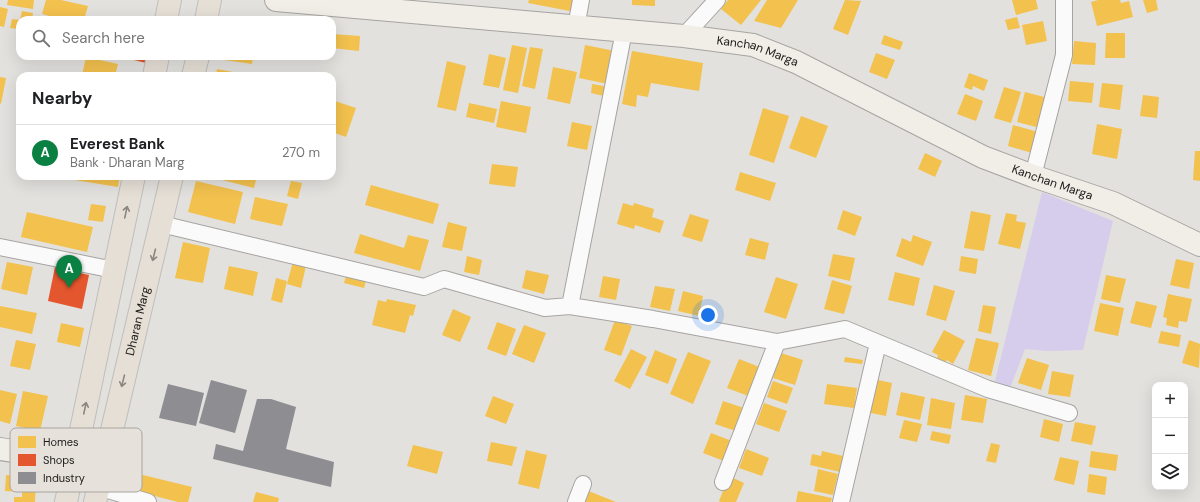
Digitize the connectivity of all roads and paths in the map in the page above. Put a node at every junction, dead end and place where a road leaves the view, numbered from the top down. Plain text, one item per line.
1 (170, 0) edge
2 (210, 0) edge
3 (276, 0) edge
4 (581, 0) edge
5 (717, 0) edge
6 (1064, 0) edge
7 (420, 6) edge
8 (167, 16) edge
9 (207, 16) edge
10 (576, 26) junction
11 (624, 31) junction
12 (684, 36) junction
13 (157, 60) edge
14 (197, 60) edge
15 (155, 72) edge
16 (194, 72) edge
17 (1033, 176) junction
18 (133, 180) edge
19 (171, 180) edge
20 (161, 224) junction
21 (1200, 245) edge
22 (0, 247) edge
23 (114, 270) junction
24 (570, 306) junction
25 (777, 342) junction
26 (878, 343) junction
27 (1069, 413) dead end
28 (81, 428) edge
29 (112, 428) edge
30 (0, 449) edge
31 (10, 450) edge
32 (722, 482) dead end
33 (583, 484) dead end
34 (68, 492) edge
35 (97, 495) edge
36 (66, 502) edge
37 (148, 502) edge
38 (576, 502) edge
39 (841, 502) edge

1 - 8 main road
2 - 9 main road
3 - 7 main road, Kanchan Marga
4 - 10 street
5 - 12 street
6 - 17 street
7 - 10 main road, Kanchan Marga
10 - 11 main road, Kanchan Marga
11 - 12 main road, Kanchan Marga
11 - 24 street
12 - 17 main road, Kanchan Marga
13 - 15 main road
14 - 16 main road
17 - 21 main road, Kanchan Marga
23 -> 18 main road
19 - 20 main road, Dharan Marg
20 - 24 street
20 -> 29 main road, Dharan Marg
22 - 23 street
28 -> 23 main road
24 - 25 street
25 - 26 street
25 - 32 street
26 - 27 street
26 - 39 street
30 - 31 main road
33 - 38 street
34 - 36 main road
35 - 37 street

